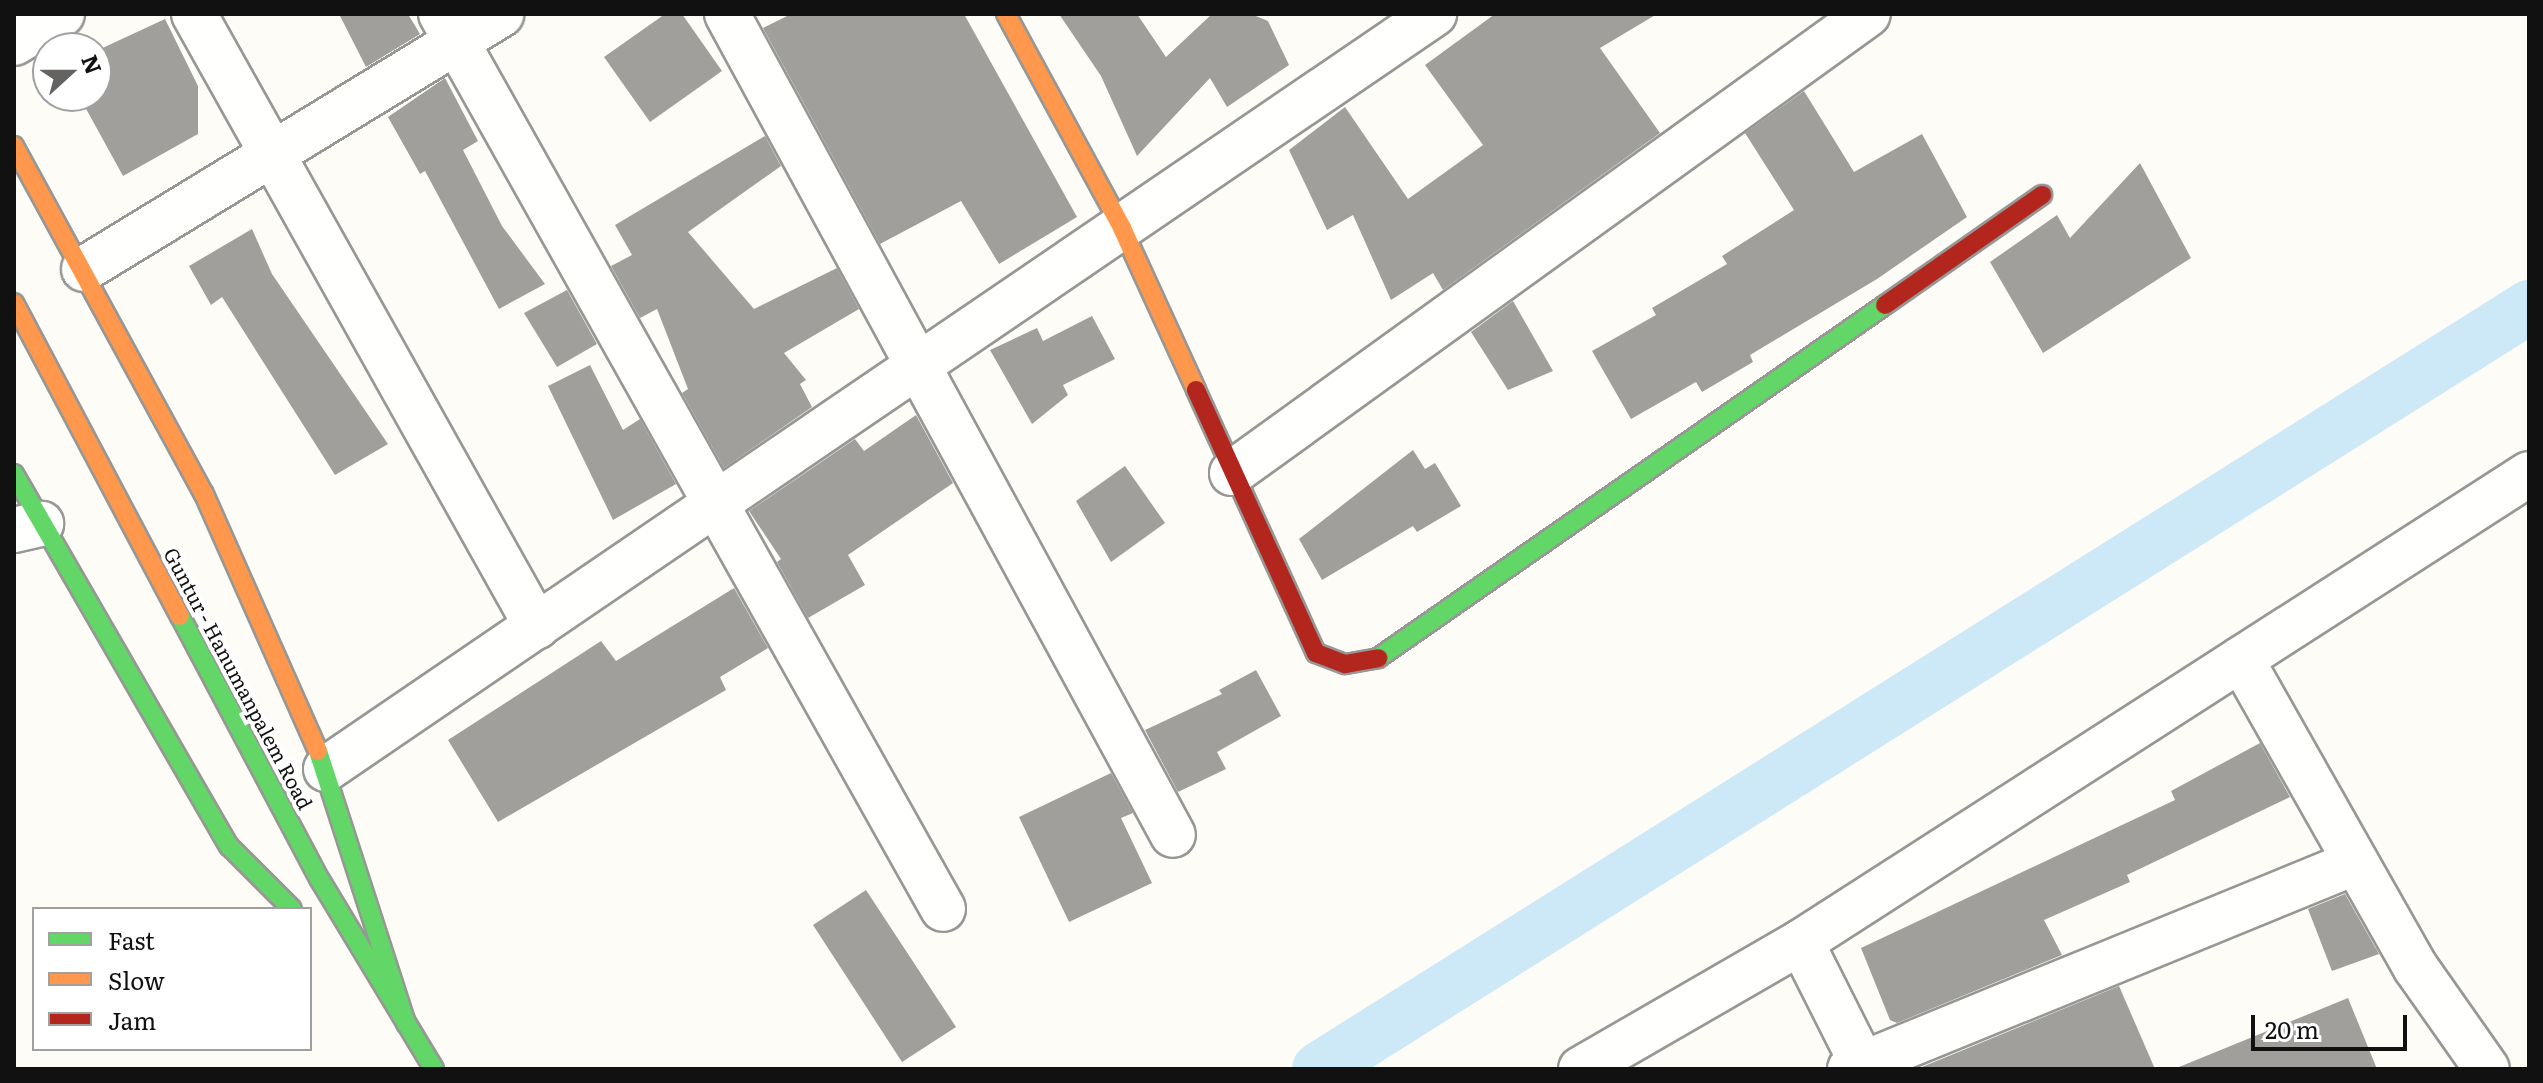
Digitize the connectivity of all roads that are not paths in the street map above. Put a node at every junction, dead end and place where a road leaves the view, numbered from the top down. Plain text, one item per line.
1 (62, 14) edge
2 (194, 14) edge
3 (501, 14) edge
4 (727, 14) edge
5 (1006, 14) edge
6 (1434, 14) edge
7 (1868, 14) edge
8 (448, 30) edge
9 (14, 43) edge
10 (14, 146) edge
11 (274, 153) junction
12 (2042, 195) dead end
13 (1122, 228) junction
14 (84, 269) junction
15 (14, 303) edge
16 (920, 368) junction
17 (1232, 473) junction
18 (14, 474) edge
19 (2529, 474) edge
20 (716, 507) junction
21 (28, 527) edge
22 (537, 627) junction
23 (2241, 659) junction
24 (326, 769) junction
25 (1173, 835) dead end
26 (2354, 863) junction
27 (290, 907) edge
28 (943, 909) dead end
29 (1801, 942) junction
30 (353, 970) dead end
31 (406, 1024) junction
32 (1859, 1067) edge
33 (434, 1069) edge
34 (1581, 1069) edge
35 (2487, 1069) edge

1 - 9 street
2 - 11 street
3 - 8 street
4 - 16 street
5 - 13 main road
6 - 13 street
7 - 17 street
8 - 11 street
8 - 20 street
10 - 14 main road
11 - 14 street
11 - 22 street
12 - 17 main road
13 - 16 street
13 - 17 main road
14 - 24 main road
15 - 31 main road, Guntur - Hanumanpalem Road
16 - 20 street
16 - 25 street
18 - 21 main road
19 - 23 street
20 - 22 street
20 - 28 street
21 - 27 main road
22 - 24 street
23 - 26 street
23 - 29 street
24 - 31 main road
26 - 32 street
26 - 35 street
29 - 32 street
29 - 34 street
30 - 31 main road
31 - 33 main road, Guntur - Hanumanpalem Road

